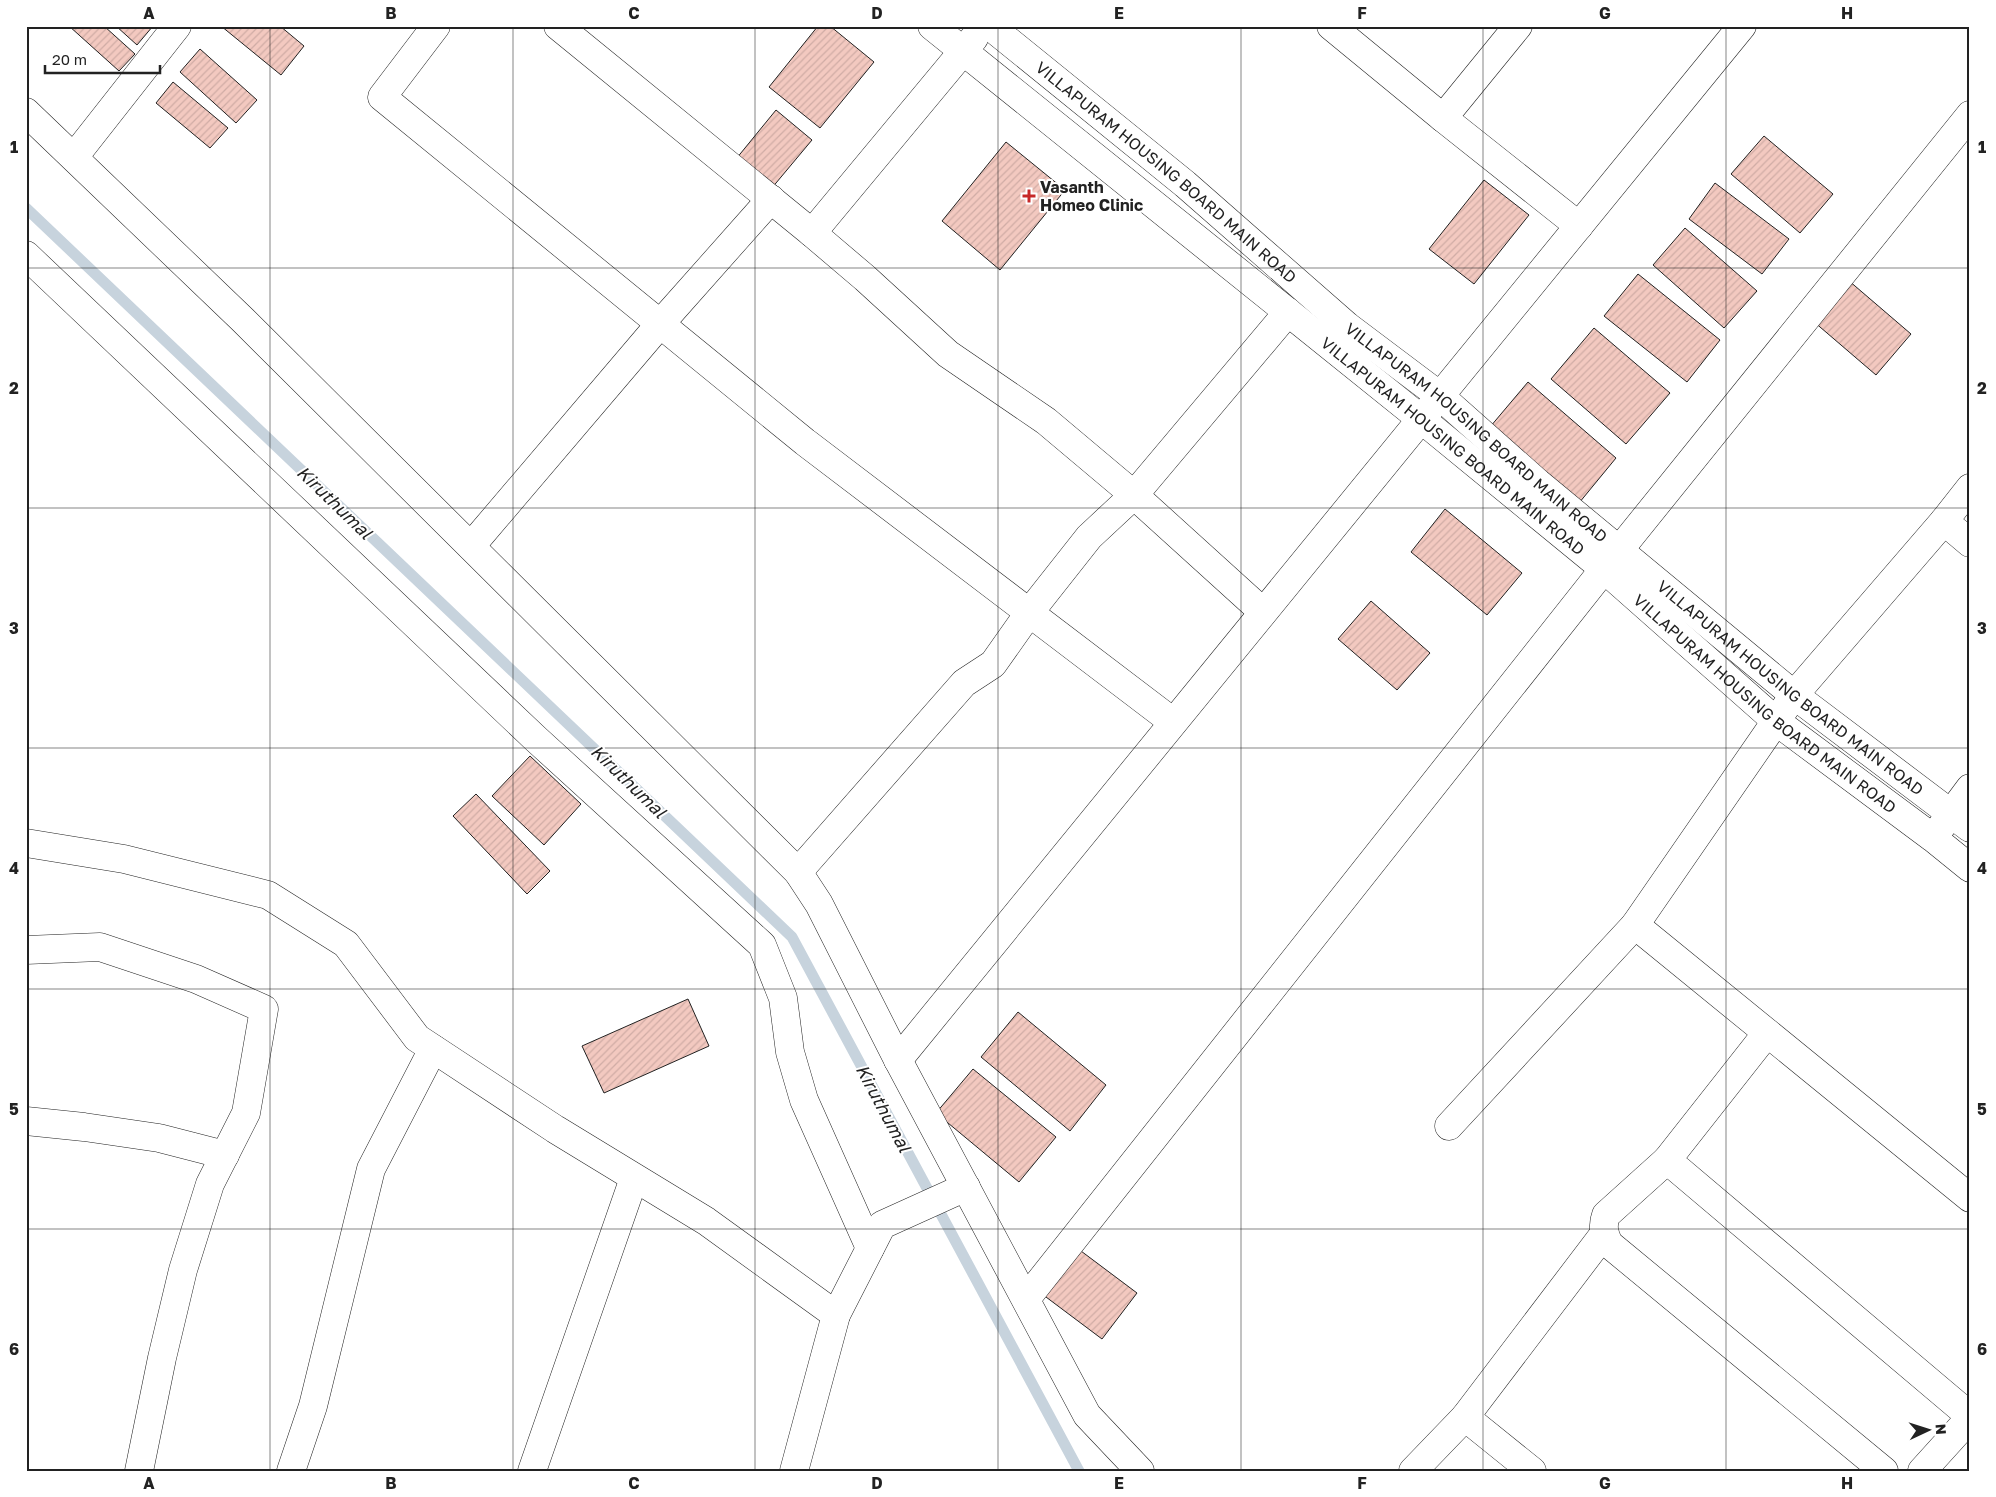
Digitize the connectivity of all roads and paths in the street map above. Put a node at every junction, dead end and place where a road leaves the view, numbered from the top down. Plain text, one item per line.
1 (177, 26) edge
2 (436, 26) edge
3 (558, 26) edge
4 (932, 26) edge
5 (984, 26) edge
6 (990, 26) edge
7 (1331, 26) edge
8 (1518, 26) edge
9 (1742, 26) edge
10 (962, 52) junction
11 (26, 112) edge
12 (1970, 115) edge
13 (1443, 118) junction
14 (74, 157) junction
15 (771, 199) junction
16 (1579, 226) junction
17 (812, 233) junction
18 (26, 255) edge
19 (1288, 312) junction
20 (660, 324) junction
21 (1440, 396) junction
22 (1421, 419) junction
23 (1970, 488) edge
24 (1134, 495) junction
25 (1944, 521) junction
26 (1970, 543) edge
27 (470, 546) junction
28 (1612, 560) junction
29 (1263, 612) junction
30 (1029, 613) junction
31 (1794, 695) junction
32 (1173, 722) junction
33 (1777, 722) junction
34 (1970, 788) edge
35 (1961, 820) edge
36 (1933, 838) junction
37 (26, 844) edge
38 (1970, 868) edge
39 (798, 872) junction
40 (1635, 925) junction
41 (26, 950) edge
42 (1767, 1033) junction
43 (432, 1049) junction
44 (898, 1060) junction
45 (26, 1121) edge
46 (1449, 1126) dead end
47 (225, 1155) junction
48 (1667, 1160) junction
49 (634, 1178) junction
50 (957, 1191) junction
51 (1970, 1198) edge
52 (1604, 1234) junction
53 (876, 1237) junction
54 (1026, 1299) junction
55 (836, 1315) junction
56 (1464, 1417) junction
57 (1970, 1417) edge
58 (139, 1471) edge
59 (291, 1471) edge
60 (532, 1471) edge
61 (794, 1471) edge
62 (1140, 1471) edge
63 (1413, 1471) edge
64 (1532, 1471) edge
65 (1884, 1471) edge
66 (1922, 1471) edge

1 - 14 street
2 - 20 street
3 - 15 street
4 - 10 street, VILLAPURAM HOUSING BOARD MAIN ROAD
5 - 10 street
6 - 21 street, VILLAPURAM HOUSING BOARD MAIN ROAD
7 - 13 street
8 - 13 street
9 - 16 street
10 - 17 street
10 - 19 street, VILLAPURAM HOUSING BOARD MAIN ROAD
11 - 14 street
12 - 28 street
13 - 16 street
14 - 27 street
15 - 17 street
15 - 20 street
16 - 21 street
17 - 24 street
18 - 53 street
19 - 22 street, VILLAPURAM HOUSING BOARD MAIN ROAD
19 - 24 street
20 - 27 street
20 - 30 street
21 - 22 street
21 - 28 street, VILLAPURAM HOUSING BOARD MAIN ROAD
22 - 28 street, VILLAPURAM HOUSING BOARD MAIN ROAD
22 - 29 street
23 - 25 street
24 - 29 street
24 - 30 street
25 - 26 street
25 - 31 street
27 - 39 street
28 - 31 street, VILLAPURAM HOUSING BOARD MAIN ROAD
28 - 33 street, VILLAPURAM HOUSING BOARD MAIN ROAD
28 - 54 street
29 - 32 street
30 - 32 street
30 - 39 street
31 - 33 street
31 - 35 street, VILLAPURAM HOUSING BOARD MAIN ROAD
32 - 44 street
33 - 36 street, VILLAPURAM HOUSING BOARD MAIN ROAD
33 - 40 street
34 - 35 street
35 - 36 street
36 - 38 street, VILLAPURAM HOUSING BOARD MAIN ROAD
37 - 43 street
39 - 44 street
40 - 42 street
40 - 46 street
41 - 47 street
42 - 48 street
42 - 51 street
43 - 49 street
43 - 59 street
44 - 50 street
45 - 47 street
47 - 58 street
48 - 52 street
48 - 57 street
49 - 55 street
49 - 60 street
50 - 53 street
50 - 54 street
52 - 56 street
52 - 65 street
53 - 55 street
54 - 62 street
55 - 61 street
56 - 63 street
56 - 64 street
57 - 66 street

